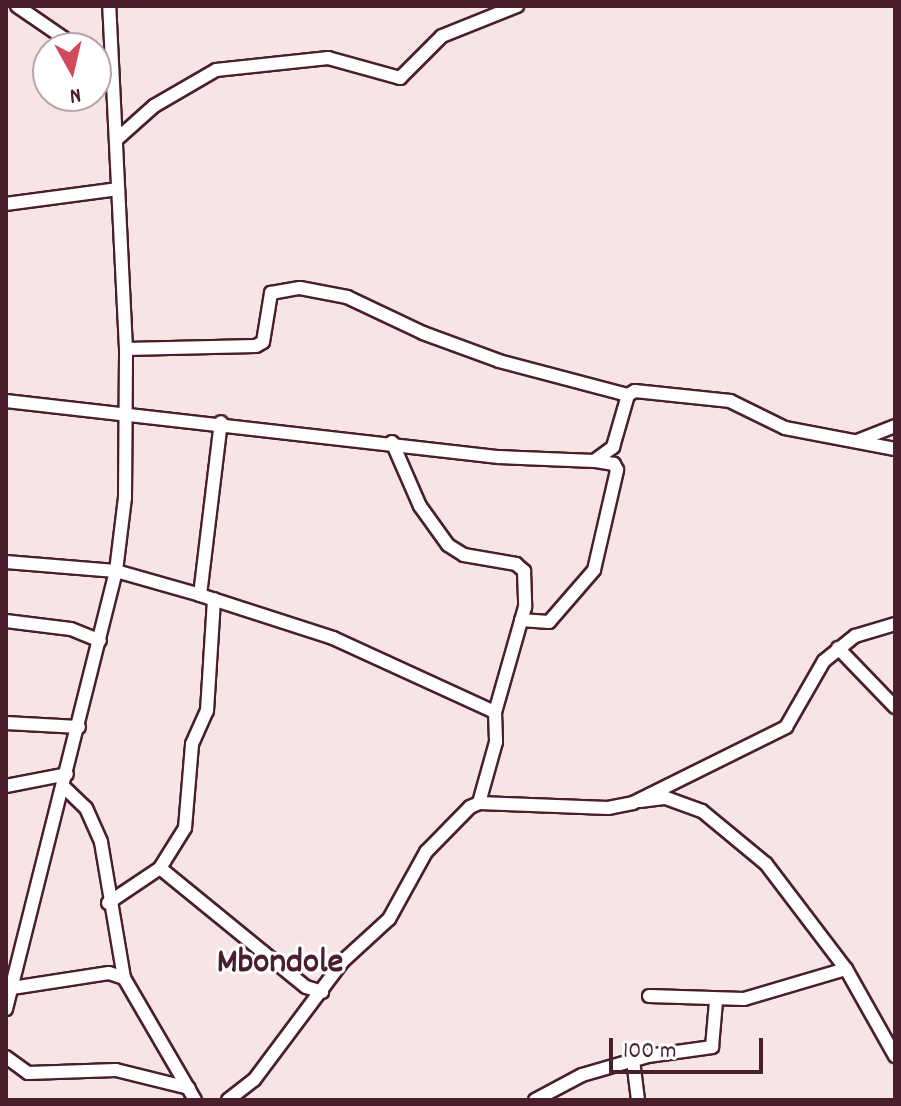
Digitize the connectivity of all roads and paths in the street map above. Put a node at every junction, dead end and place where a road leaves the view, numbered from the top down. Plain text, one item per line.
1 (17, 6) edge
2 (109, 6) edge
3 (517, 6) edge
4 (55, 32) edge
5 (110, 32) edge
6 (112, 68) edge
7 (116, 140) junction
8 (118, 189) junction
9 (6, 204) edge
10 (126, 349) junction
11 (628, 395) junction
12 (6, 401) edge
13 (126, 413) junction
14 (221, 422) junction
15 (895, 426) edge
16 (392, 442) junction
17 (854, 442) junction
18 (895, 449) edge
19 (594, 461) junction
20 (6, 562) edge
21 (116, 571) junction
22 (200, 595) junction
23 (214, 599) junction
24 (521, 620) junction
25 (6, 621) edge
26 (895, 624) edge
27 (100, 641) junction
28 (838, 648) junction
29 (895, 707) edge
30 (495, 712) junction
31 (6, 723) edge
32 (79, 727) junction
33 (66, 781) junction
34 (6, 786) edge
35 (479, 803) junction
36 (633, 803) junction
37 (160, 868) junction
38 (108, 903) junction
39 (846, 969) junction
40 (124, 978) junction
41 (12, 988) junction
42 (322, 992) junction
43 (649, 996) dead end
44 (716, 1001) junction
45 (6, 1005) edge
46 (895, 1056) edge
47 (6, 1057) edge
48 (633, 1060) junction
49 (189, 1088) junction
50 (195, 1100) edge
51 (228, 1100) edge
52 (535, 1100) edge
53 (638, 1100) edge

1 - 4 street
2 - 5 street
3 - 7 street
6 - 7 street
7 - 8 street
8 - 9 street
8 - 10 street
10 - 11 street
10 - 13 street
11 - 17 street
11 - 19 street
12 - 13 street
13 - 14 street
13 - 21 street
14 - 16 street
14 - 22 street
15 - 17 street
16 - 19 street
16 - 24 street
17 - 18 street
19 - 24 street
20 - 21 street
21 - 22 street
21 - 27 street
22 - 23 street
23 - 30 street
23 - 37 street
24 - 30 street
25 - 27 street
26 - 28 street
27 - 32 street
28 - 29 street
28 - 36 street
30 - 35 street
31 - 32 street
32 - 33 street
33 - 34 street
33 - 38 street
33 - 41 street
35 - 36 street
35 - 42 street
36 - 39 street
37 - 38 street
37 - 42 street
38 - 40 street
39 - 44 street
39 - 46 street
40 - 41 street
40 - 49 street
41 - 45 street
42 - 51 street
43 - 44 street
44 - 48 street
47 - 49 street
48 - 52 street
48 - 53 street
49 - 50 street

